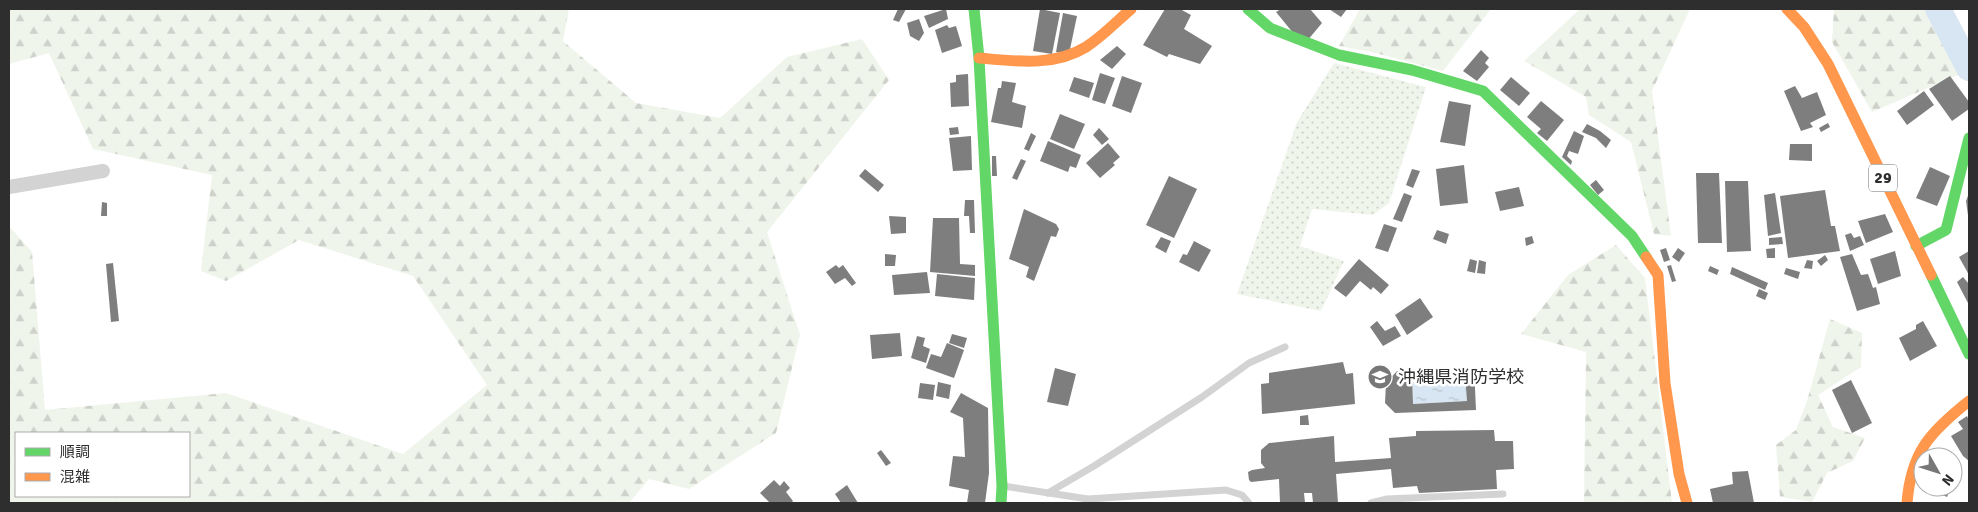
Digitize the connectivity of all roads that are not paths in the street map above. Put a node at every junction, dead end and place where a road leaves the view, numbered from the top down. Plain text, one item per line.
1 (974, 9) edge
2 (1131, 9) edge
3 (1248, 9) edge
4 (1787, 9) edge
5 (979, 58) junction
6 (1969, 138) edge
7 (103, 171) dead end
8 (9, 187) edge
9 (1916, 246) junction
10 (1285, 347) dead end
11 (1969, 354) edge
12 (1969, 401) edge
13 (1002, 486) junction
14 (1048, 493) junction
15 (1502, 494) dead end
16 (1001, 503) edge
17 (1248, 503) edge
18 (1371, 503) edge
19 (1687, 503) edge
20 (1906, 503) edge

1 - 5 street
2 - 5 street
3 - 19 street
4 - 9 street, 29
5 - 13 street
6 - 9 street
7 - 8 street
9 - 11 street, 29
10 - 14 lane
12 - 20 street
13 - 14 lane
13 - 16 street
14 - 17 lane
15 - 18 lane

